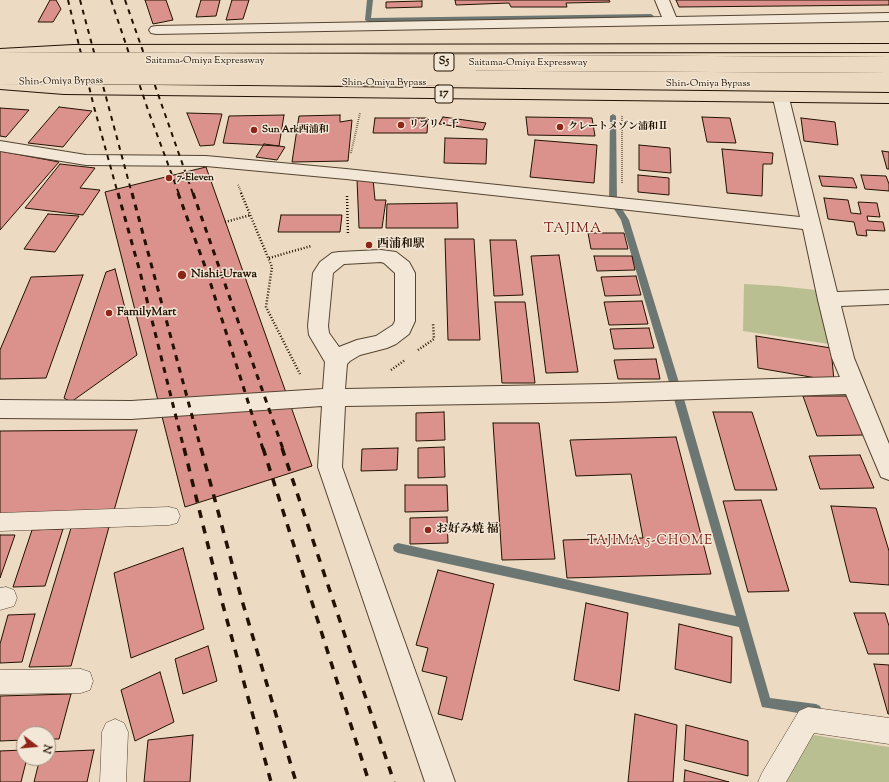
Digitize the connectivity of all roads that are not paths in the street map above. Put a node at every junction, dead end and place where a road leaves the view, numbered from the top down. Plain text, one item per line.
1 (662, 0) edge
2 (889, 16) edge
3 (670, 20) junction
4 (156, 30) dead end
5 (889, 48) edge
6 (0, 53) edge
7 (16, 53) junction
8 (0, 60) edge
9 (889, 60) edge
10 (889, 65) edge
11 (0, 76) edge
12 (484, 78) dead end
13 (0, 83) edge
14 (889, 85) edge
15 (781, 98) junction
16 (889, 98) edge
17 (0, 146) edge
18 (810, 224) junction
19 (889, 297) edge
20 (828, 300) junction
21 (336, 362) junction
22 (854, 384) junction
23 (333, 398) junction
24 (0, 409) edge
25 (889, 470) edge
26 (169, 516) dead end
27 (0, 522) edge
28 (81, 681) dead end
29 (0, 682) edge
30 (889, 731) edge
31 (115, 732) dead end
32 (112, 782) edge
33 (440, 782) edge
34 (771, 782) edge

1 - 3 street
2 - 3 street
3 - 4 street
5 - 7 highway
6 - 7 highway
7 - 9 highway
8 - 10 highway, Saitama-Omiya Expressway / S5, bridge
11 - 12 highway, Saitama-Omiya Expressway / S5, bridge
13 - 14 highway, Shin-Omiya Bypass / 17
13 - 15 highway, 17
15 - 16 highway, 17
15 - 18 street
17 - 18 street
18 - 20 street
19 - 20 street
20 - 22 street
21 - 21 street
21 - 23 street
22 - 23 street
22 - 25 street
23 - 24 street
23 - 33 street
26 - 27 lane
28 - 29 lane
30 - 34 lane
31 - 32 lane

